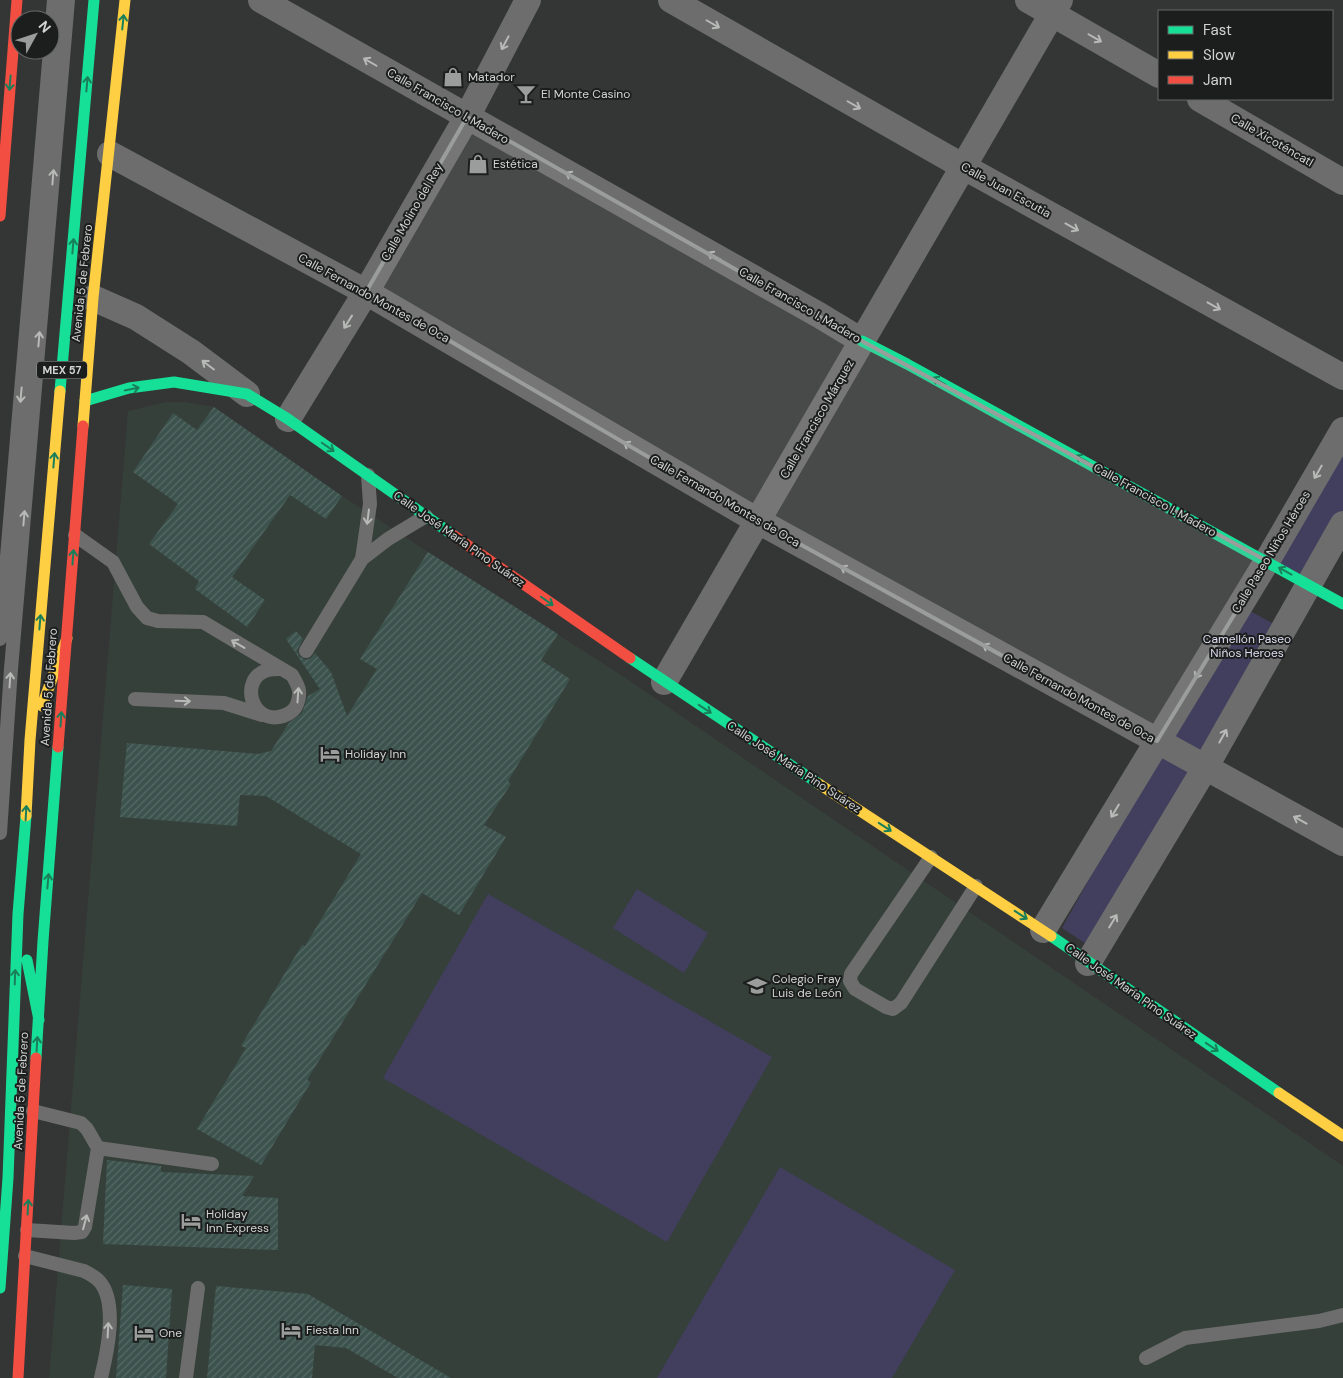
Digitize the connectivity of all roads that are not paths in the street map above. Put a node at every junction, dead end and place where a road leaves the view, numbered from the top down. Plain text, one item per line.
1 (17, 0) edge
2 (68, 0) edge
3 (94, 0) edge
4 (125, 0) edge
5 (261, 0) edge
6 (528, 0) edge
7 (671, 0) edge
8 (1028, 0) edge
9 (1056, 7) edge
10 (49, 60) edge
11 (1158, 74) edge
12 (1202, 100) edge
13 (467, 117) junction
14 (104, 148) junction
15 (964, 167) junction
16 (1343, 182) edge
17 (0, 216) edge
18 (366, 292) junction
19 (93, 298) junction
20 (862, 341) junction
21 (1343, 377) edge
22 (247, 394) junction
23 (85, 401) junction
24 (288, 419) junction
25 (1343, 430) edge
26 (368, 476) junction
27 (426, 516) junction
28 (758, 521) junction
29 (1343, 524) edge
30 (74, 535) junction
31 (362, 559) junction
32 (1267, 561) junction
33 (1309, 584) junction
34 (1343, 604) edge
35 (67, 638) junction
36 (0, 639) edge
37 (306, 651) dead end
38 (290, 669) junction
39 (664, 682) junction
40 (135, 699) dead end
41 (266, 716) junction
42 (30, 740) junction
43 (1156, 741) junction
44 (1205, 768) junction
45 (0, 833) edge
46 (1343, 843) edge
47 (931, 857) junction
48 (976, 886) junction
49 (18, 914) junction
50 (1043, 930) junction
51 (1088, 963) junction
52 (38, 1020) junction
53 (33, 1111) junction
54 (1343, 1136) edge
55 (98, 1148) junction
56 (212, 1164) dead end
57 (27, 1230) junction
58 (25, 1256) junction
59 (24, 1272) junction
60 (0, 1288) edge
61 (198, 1288) dead end
62 (1343, 1315) edge
63 (1146, 1358) dead end
64 (7, 1371) dead end
65 (18, 1378) edge
66 (101, 1378) edge
67 (186, 1378) edge

1 -> 17 main road
45 -> 2 lane
42 -> 3 main road, Avenida 5 de Febrero / MEX 57
14 -> 4 main road, Avenida 5 de Febrero
13 -> 5 street, Calle Francisco I. Madero
6 -> 13 street, Calle Molino del Rey
7 -> 15 street, Calle Juan Escutia
8 - 9 street
9 -> 11 street
9 - 15 street, Calle Francisco Márquez
10 -> 36 lane
12 - 16 street, Calle Xicoténcatl
13 - 18 street, Calle Molino del Rey
20 -> 13 street, Calle Francisco I. Madero
14 - 18 street, Calle Fernando Montes de Oca
14 - 19 main road, Avenida 5 de Febrero
14 - 23 main road
15 - 20 street, Calle Francisco Márquez
15 -> 21 street, Calle Juan Escutia
18 -> 24 street, Calle Molino del Rey
28 -> 18 street, Calle Fernando Montes de Oca
22 -> 19 street, Calle José María Pino Suárez
19 - 23 main road, Avenida 5 de Febrero
20 - 28 street, Calle Francisco Márquez
32 -> 20 main road, Calle Francisco I. Madero
23 -> 22 main road, Calle José María Pino Suárez
22 - 24 main road, Calle José María Pino Suárez
23 - 30 main road, Avenida 5 de Febrero
24 -> 26 main road, Calle José María Pino Suárez
25 -> 32 street, Calle Paseo Niños Héroes
26 - 27 main road, Calle José María Pino Suárez
26 -> 31 lane
27 - 31 lane
27 -> 39 main road, Calle José María Pino Suárez
28 - 39 street, Calle Francisco Márquez
43 -> 28 street, Calle Fernando Montes de Oca
29 - 33 street
35 -> 30 main road, Avenida 5 de Febrero
38 -> 30 lane
31 - 37 lane
33 -> 32 main road, Calle Francisco I. Madero
32 -> 43 street, Calle Paseo Niños Héroes
33 - 34 main road, Calle Francisco I. Madero
44 -> 33 street
35 - 42 main road
52 -> 35 main road, Avenida 5 de Febrero
41 -> 38 lane
38 - 41 lane
39 -> 47 main road, Calle José María Pino Suárez
40 -> 41 lane
49 -> 42 main road, Avenida 5 de Febrero / MEX 57
43 - 44 street, Calle Fernando Montes de Oca
43 -> 50 street, Calle Paseo Niños Héroes
46 -> 44 street, Calle Fernando Montes de Oca
51 -> 44 street
47 - 48 main road, Calle José María Pino Suárez
47 - 48 lane
48 -> 50 main road, Calle José María Pino Suárez
49 - 52 main road
60 -> 49 main road, Avenida 5 de Febrero / MEX 57
50 - 51 main road, Calle José María Pino Suárez
51 -> 54 main road, Calle José María Pino Suárez
53 -> 52 main road, Avenida 5 de Febrero
53 - 55 lane
57 -> 53 main road, Avenida 5 de Febrero
55 - 56 lane
57 -> 55 lane
57 - 58 main road, Avenida 5 de Febrero
58 - 59 main road, Avenida 5 de Febrero
66 -> 58 lane
59 - 64 main road
59 - 65 main road, Avenida 5 de Febrero
61 - 67 lane
62 - 63 lane

